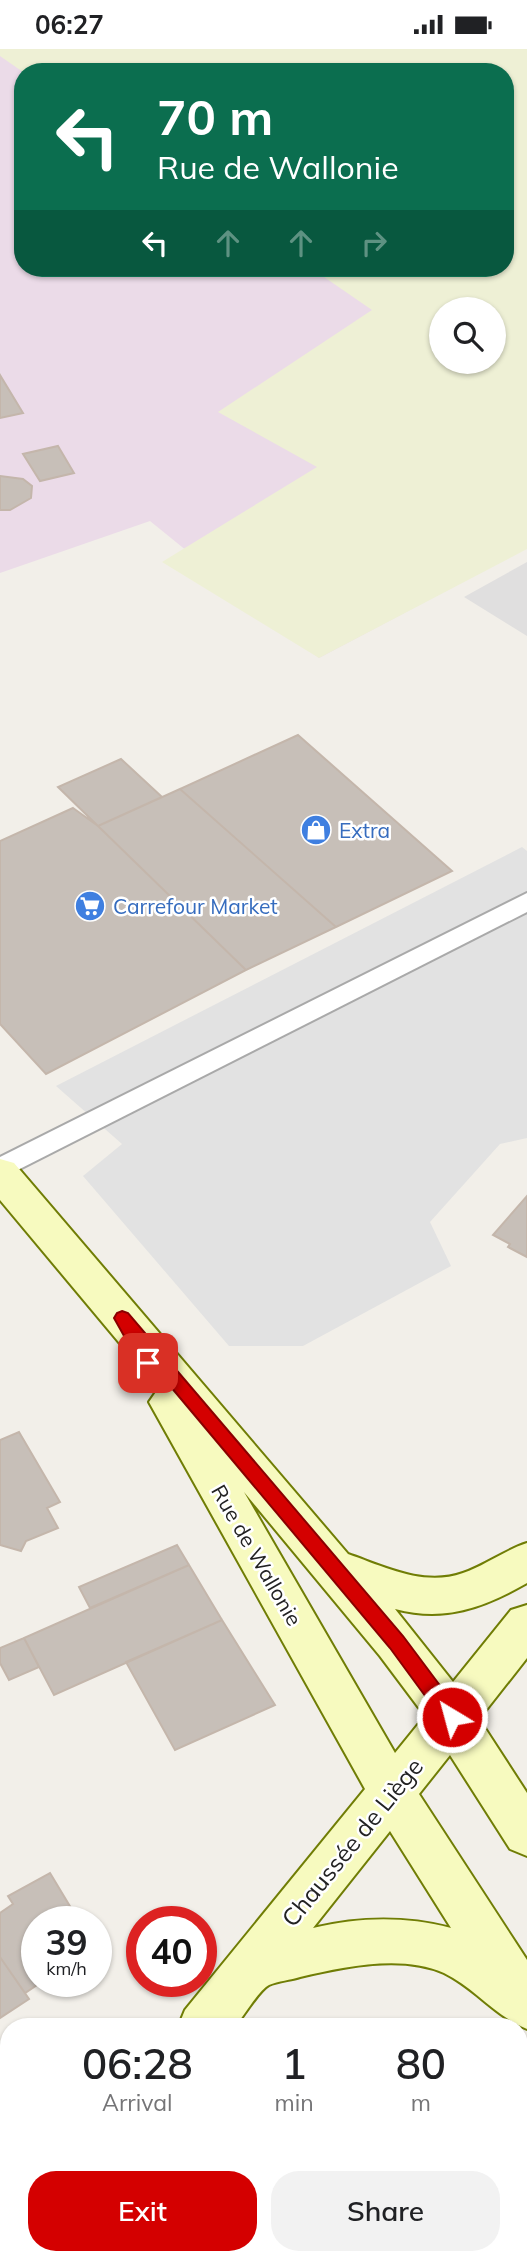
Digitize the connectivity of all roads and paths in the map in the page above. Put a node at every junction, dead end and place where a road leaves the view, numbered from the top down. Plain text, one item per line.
1 (527, 901) edge
2 (0, 1171) edge
3 (122, 1318) junction
4 (527, 1561) edge
5 (333, 1567) junction
6 (527, 1624) edge
7 (452, 1717) junction
8 (392, 1792) junction
9 (527, 1834) edge
10 (252, 1966) junction
11 (527, 2005) edge
12 (527, 2011) edge
13 (210, 2018) edge

1 - 2 lane
2 - 3 street, Rue de Wallonie
3 - 5 street, Rue de Wallonie
3 - 8 street, Rue de Wallonie
4 - 5 street
5 - 7 street, Rue de Wallonie
6 - 7 street, Chaussée de Liège
7 - 8 street, Chaussée de Liège
7 - 9 street, Rue de Wallonie
8 - 10 street, Chaussée de Liège
8 - 11 street, Rue de Wallonie
10 - 12 street
10 - 13 street, Chaussée de Liège

